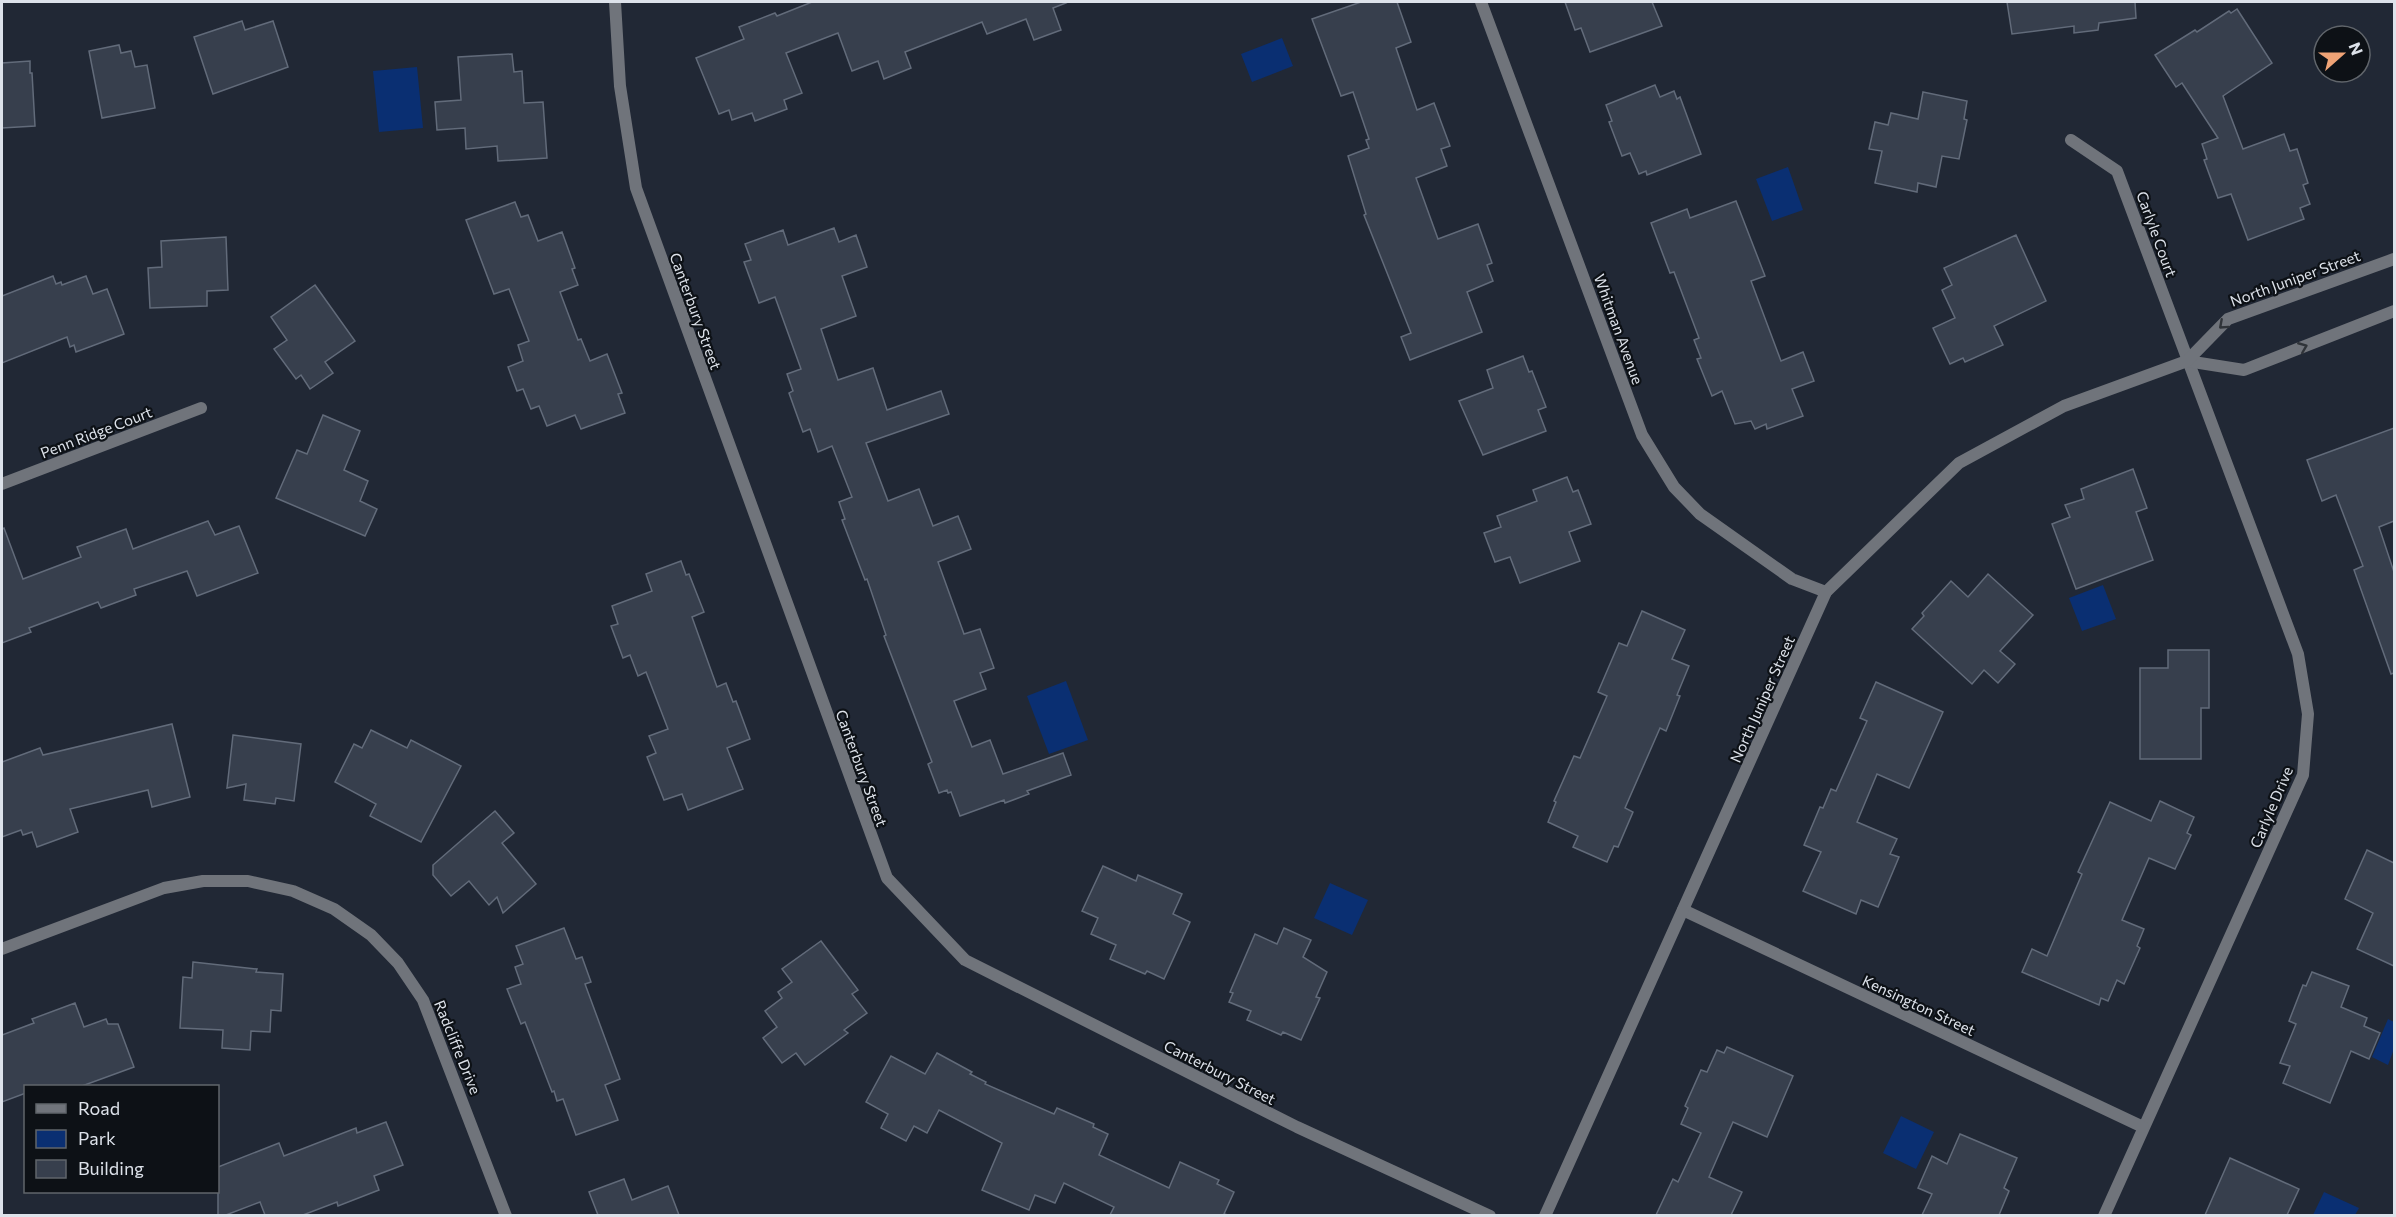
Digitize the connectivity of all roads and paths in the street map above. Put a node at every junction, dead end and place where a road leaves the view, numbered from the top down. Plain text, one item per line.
1 (615, 2) edge
2 (1481, 2) edge
3 (2071, 140) dead end
4 (2394, 259) edge
5 (2394, 311) edge
6 (2187, 361) junction
7 (201, 408) dead end
8 (2, 484) edge
9 (1826, 592) junction
10 (1683, 910) junction
11 (2, 949) edge
12 (2143, 1127) junction
13 (506, 1215) edge
14 (1490, 1215) edge
15 (1545, 1215) edge
16 (2104, 1215) edge

1 - 14 street, Canterbury Street
2 - 9 street, Whitman Avenue
3 - 6 street, Carlyle Court
4 -> 6 street, North Juniper Street
6 -> 5 street, North Juniper Street
6 - 9 street, North Juniper Street
6 - 12 street, Carlyle Drive
7 - 8 street, Penn Ridge Court
9 - 10 street, North Juniper Street
10 - 12 street, Kensington Street
10 - 15 street, North Juniper Street
11 - 13 street, Radcliffe Drive
12 - 16 street, Carlyle Drive

